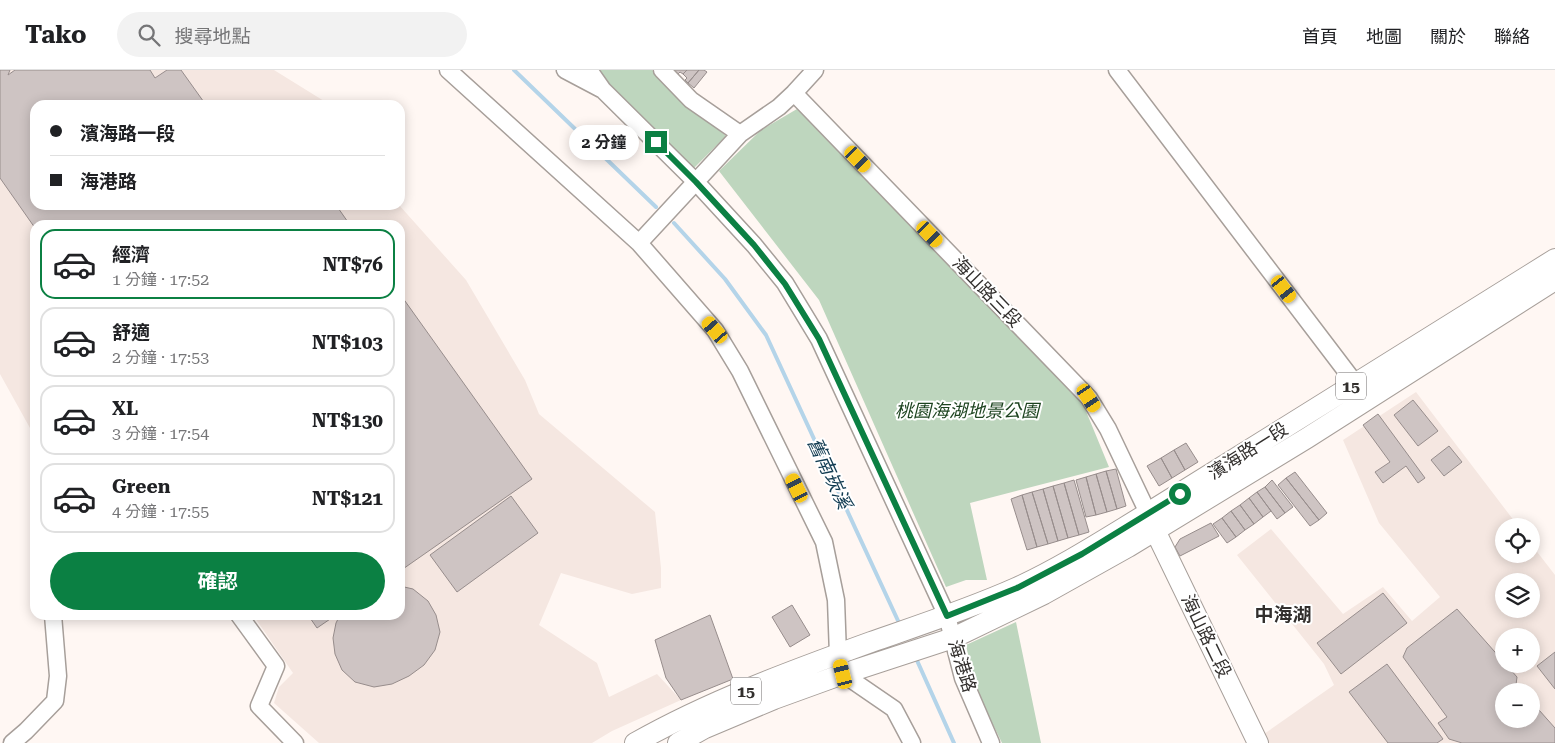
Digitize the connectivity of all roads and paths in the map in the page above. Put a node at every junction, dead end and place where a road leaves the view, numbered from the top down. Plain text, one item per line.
1 (448, 70) edge
2 (565, 70) edge
3 (590, 70) edge
4 (662, 70) edge
5 (815, 70) edge
6 (1117, 70) edge
7 (603, 90) junction
8 (794, 94) junction
9 (740, 134) junction
10 (696, 182) junction
11 (639, 243) junction
12 (1555, 259) edge
13 (1555, 280) edge
14 (1431, 347) junction
15 (1355, 384) junction
16 (1151, 522) junction
17 (939, 619) junction
18 (53, 620) edge
19 (242, 620) edge
20 (946, 640) junction
21 (841, 664) junction
22 (12, 743) edge
23 (295, 743) edge
24 (635, 743) edge
25 (678, 743) edge
26 (912, 743) edge
27 (991, 743) edge
28 (1258, 743) edge

1 - 11 street
2 - 7 street
3 - 7 street, 海港路
4 - 9 street
5 - 8 street
6 - 15 street
7 - 10 street, 海港路
8 - 9 street
8 - 16 street, 海山路三段
9 - 10 street
10 - 11 street
10 - 17 street, 海港路
11 - 21 street
12 - 14 main road, 濱海路一段 / 15
13 - 14 main road, 濱海路一段 / 15
14 - 15 main road, 濱海路一段 / 15
14 - 16 main road, 濱海路一段 / 15
15 - 16 main road, 濱海路一段 / 15
16 - 17 main road, 濱海路一段 / 15
16 - 20 main road, 濱海路一段 / 15
16 - 28 main road, 海山路二段
17 - 20 street, 海港路
17 - 21 main road, 15
18 - 22 street
19 - 23 street
20 - 21 main road, 15
20 - 27 street, 海港路
21 - 24 main road, 15
21 - 25 main road, 15
21 - 26 street

